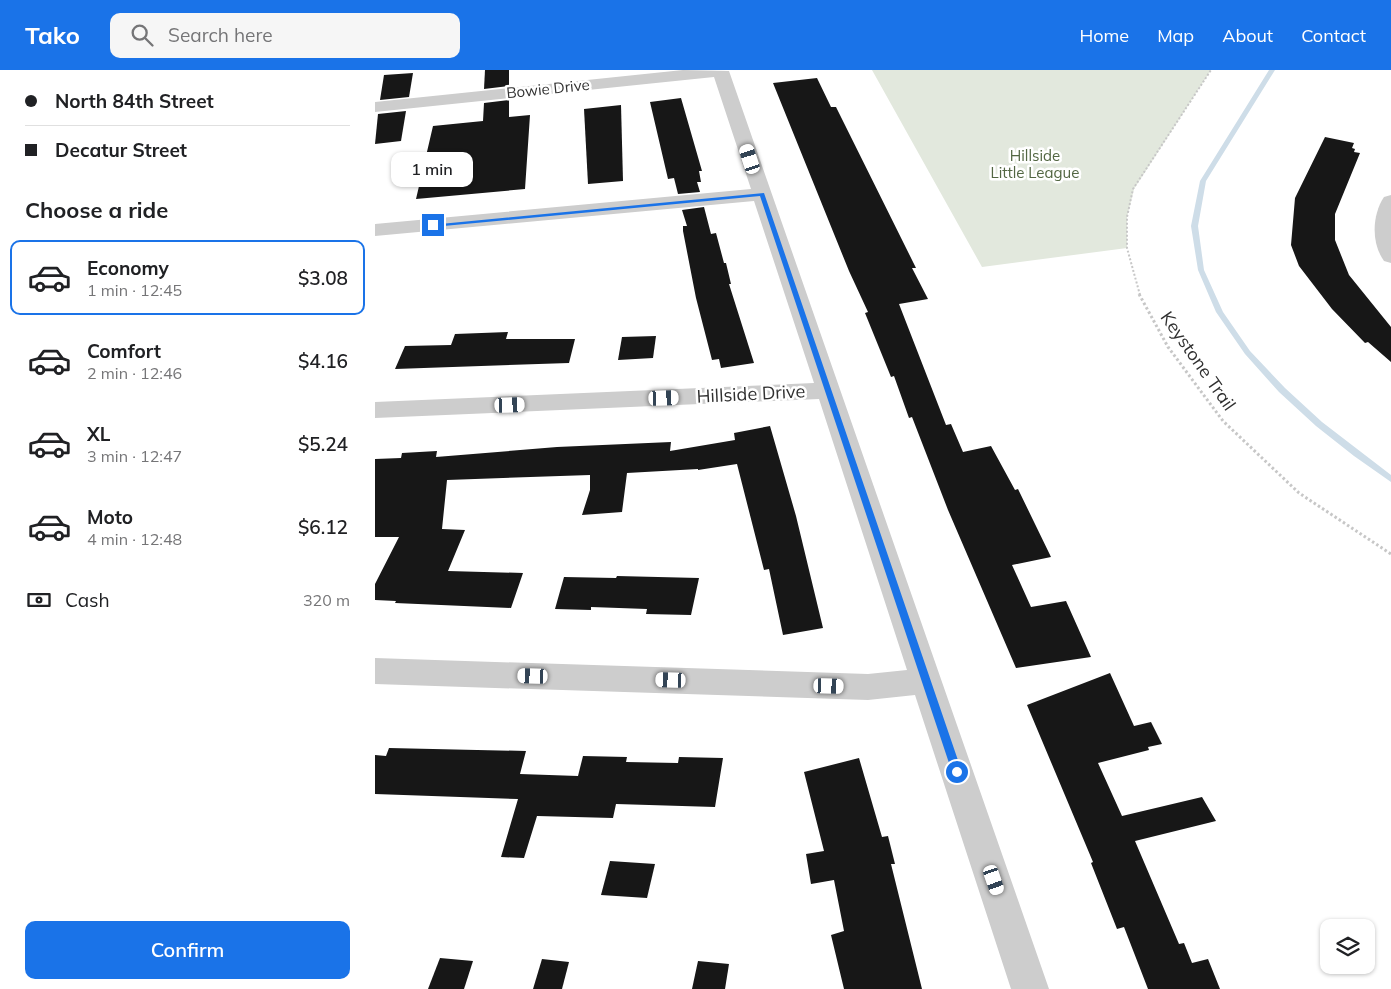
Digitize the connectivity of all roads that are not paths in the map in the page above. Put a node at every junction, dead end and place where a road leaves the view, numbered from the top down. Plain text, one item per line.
1 (721, 71) edge
2 (375, 107) edge
3 (762, 194) junction
4 (1391, 201) edge
5 (375, 230) edge
6 (1391, 257) edge
7 (828, 390) junction
8 (375, 410) edge
9 (375, 671) edge
10 (926, 681) junction
11 (1030, 989) edge

1 - 2 street, Bowie Drive
1 - 3 street
3 - 5 street
3 - 7 street
4 - 6 street
7 - 8 street, Hillside Drive
7 - 10 street
9 - 10 street
10 - 11 street

